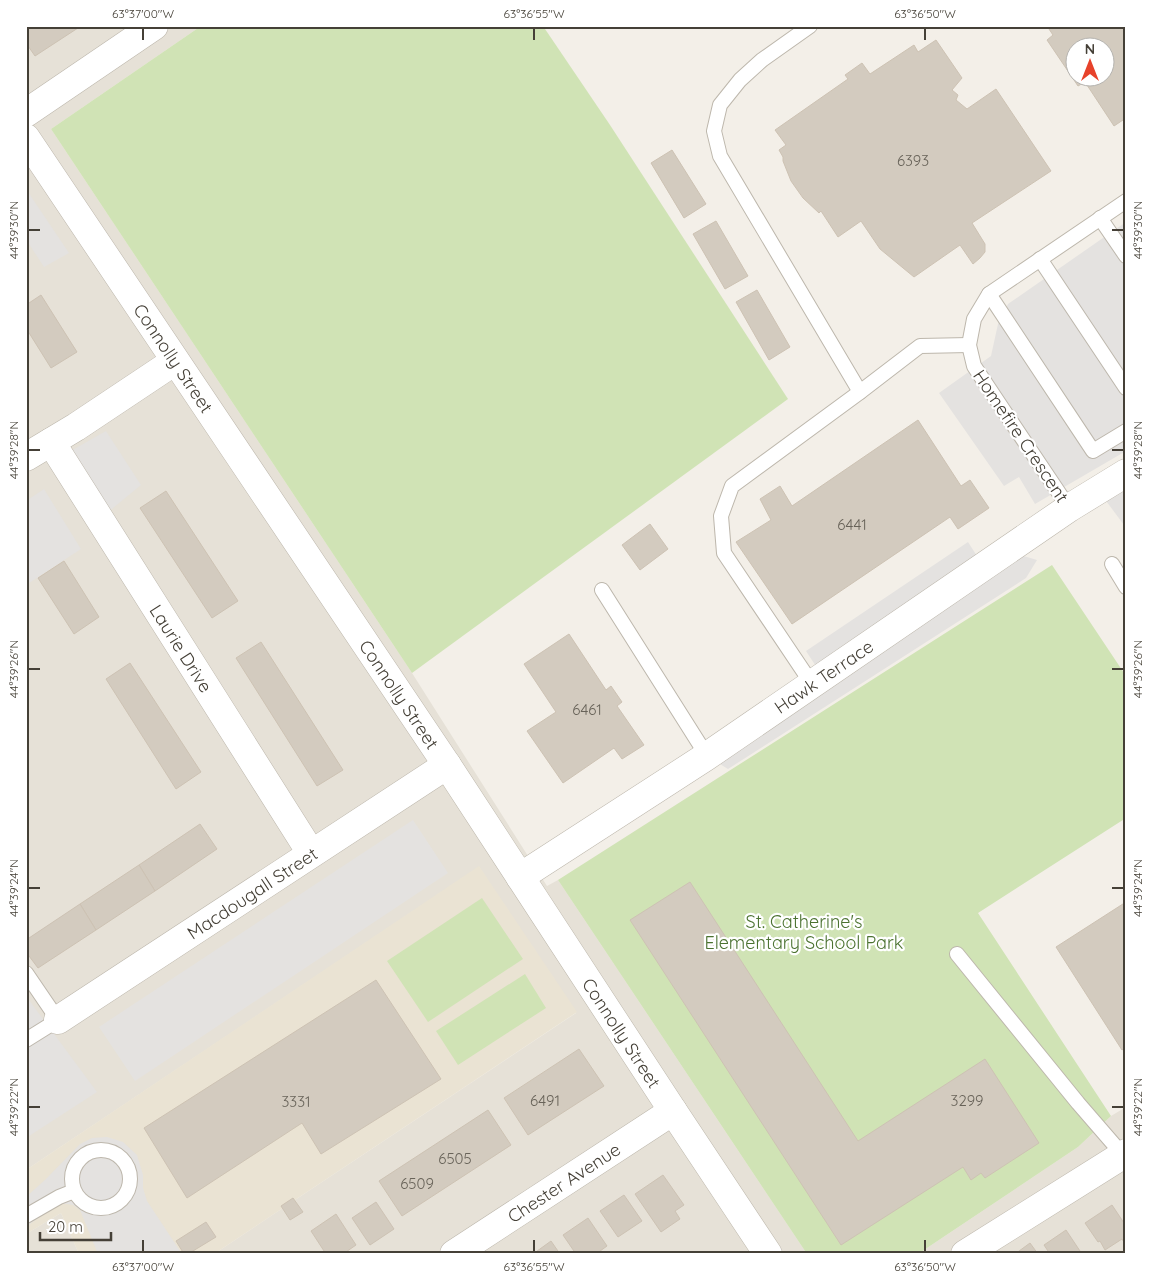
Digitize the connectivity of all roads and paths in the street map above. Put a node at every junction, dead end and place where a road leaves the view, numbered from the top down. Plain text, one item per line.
1 (154, 26) edge
2 (810, 26) edge
3 (26, 113) edge
4 (26, 138) edge
5 (1126, 201) edge
6 (1100, 218) junction
7 (1126, 256) edge
8 (1040, 259) junction
9 (988, 294) junction
10 (969, 345) junction
11 (175, 361) junction
12 (1126, 388) edge
13 (860, 392) junction
14 (1126, 431) edge
15 (51, 442) junction
16 (26, 457) edge
17 (1126, 473) edge
18 (1069, 508) junction
19 (1112, 564) dead end
20 (1126, 587) edge
21 (602, 590) dead end
22 (812, 684) junction
23 (707, 756) junction
24 (446, 765) junction
25 (311, 853) junction
26 (520, 877) junction
27 (957, 954) dead end
28 (26, 973) edge
29 (58, 1020) junction
30 (26, 1040) edge
31 (673, 1111) junction
32 (1124, 1154) edge
33 (74, 1191) junction
34 (26, 1216) edge
35 (454, 1254) edge
36 (768, 1254) edge
37 (965, 1254) edge

1 - 3 street
2 - 13 lane
4 - 11 street, Connolly Street
5 - 6 lane, Homefire Crescent
6 - 7 lane
6 - 8 lane, Homefire Crescent
8 - 9 lane, Homefire Crescent
8 - 12 lane
9 - 10 lane, Homefire Crescent
9 - 14 lane
10 - 13 lane
10 - 18 lane, Homefire Crescent
11 - 15 street
11 - 24 street, Connolly Street
13 - 22 lane
15 - 16 street
15 - 25 street, Laurie Drive
17 - 18 street, Hawk Terrace
18 - 22 street, Hawk Terrace
19 - 20 lane
21 - 23 lane
22 - 23 street, Hawk Terrace
23 - 26 street, Hawk Terrace
24 - 25 street, Macdougall Street
24 - 26 street, Connolly Street
25 - 29 street, Macdougall Street
26 - 31 street, Connolly Street
27 - 32 lane
28 - 29 lane
29 - 30 lane
31 - 35 street, Chester Avenue
31 - 36 street, Connolly Street
32 - 37 street
33 - 33 lane
33 - 34 lane

